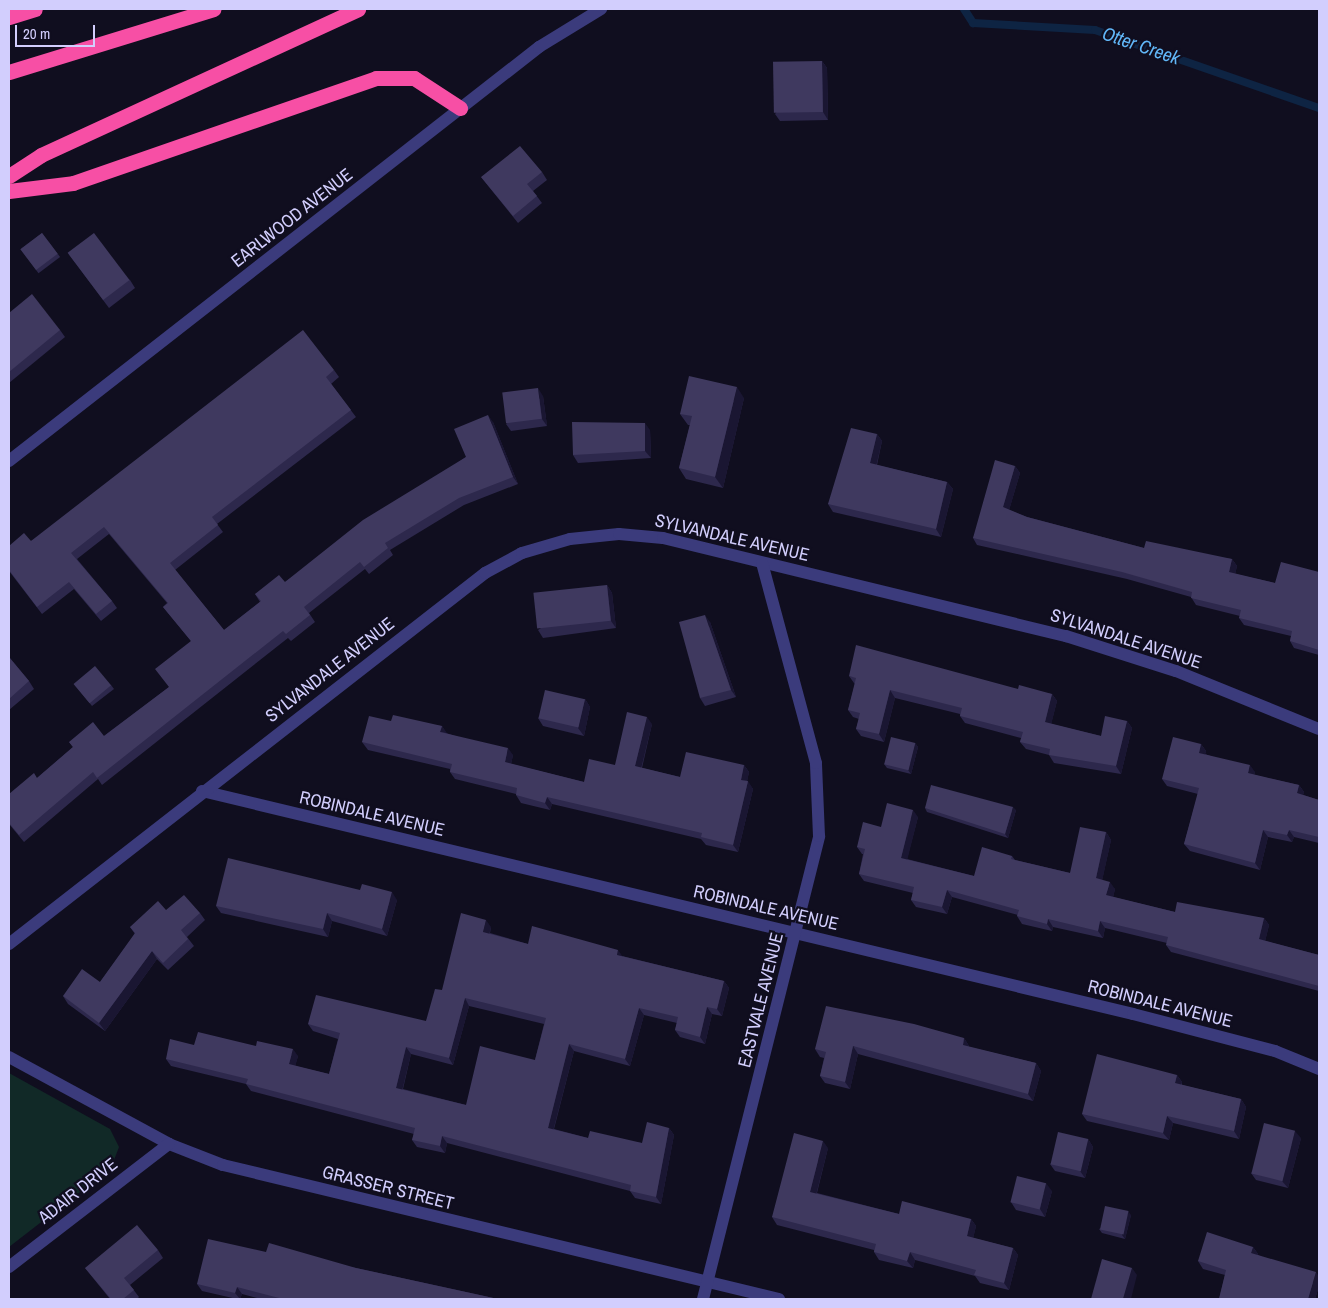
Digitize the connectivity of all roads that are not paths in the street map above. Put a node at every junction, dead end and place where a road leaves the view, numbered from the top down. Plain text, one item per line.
1 (35, 9) edge
2 (214, 9) edge
3 (358, 9) edge
4 (601, 9) edge
5 (9, 17) edge
6 (9, 72) edge
7 (460, 108) junction
8 (9, 176) edge
9 (9, 190) edge
10 (9, 461) edge
11 (762, 563) junction
12 (1319, 729) edge
13 (202, 791) junction
14 (796, 933) junction
15 (9, 944) edge
16 (9, 1057) edge
17 (1319, 1069) edge
18 (168, 1144) junction
19 (9, 1267) edge
20 (708, 1282) junction
21 (703, 1299) edge
22 (779, 1299) edge

1 - 5 highway
2 - 6 highway
3 - 8 highway
4 - 7 street, EARLWOOD AVENUE
7 - 9 highway
7 - 10 street, EARLWOOD AVENUE
11 - 12 street, SYLVANDALE AVENUE
11 - 13 street, SYLVANDALE AVENUE
11 - 14 street, EASTVALE AVENUE
13 - 14 street, ROBINDALE AVENUE
13 - 15 street, SYLVANDALE AVENUE
14 - 17 street, ROBINDALE AVENUE
14 - 20 street, EASTVALE AVENUE
16 - 18 street, GRASSER STREET
18 - 19 street, ADAIR DRIVE
18 - 20 street, GRASSER STREET
20 - 21 street, EASTVALE AVENUE
20 - 22 street, GRASSER STREET

